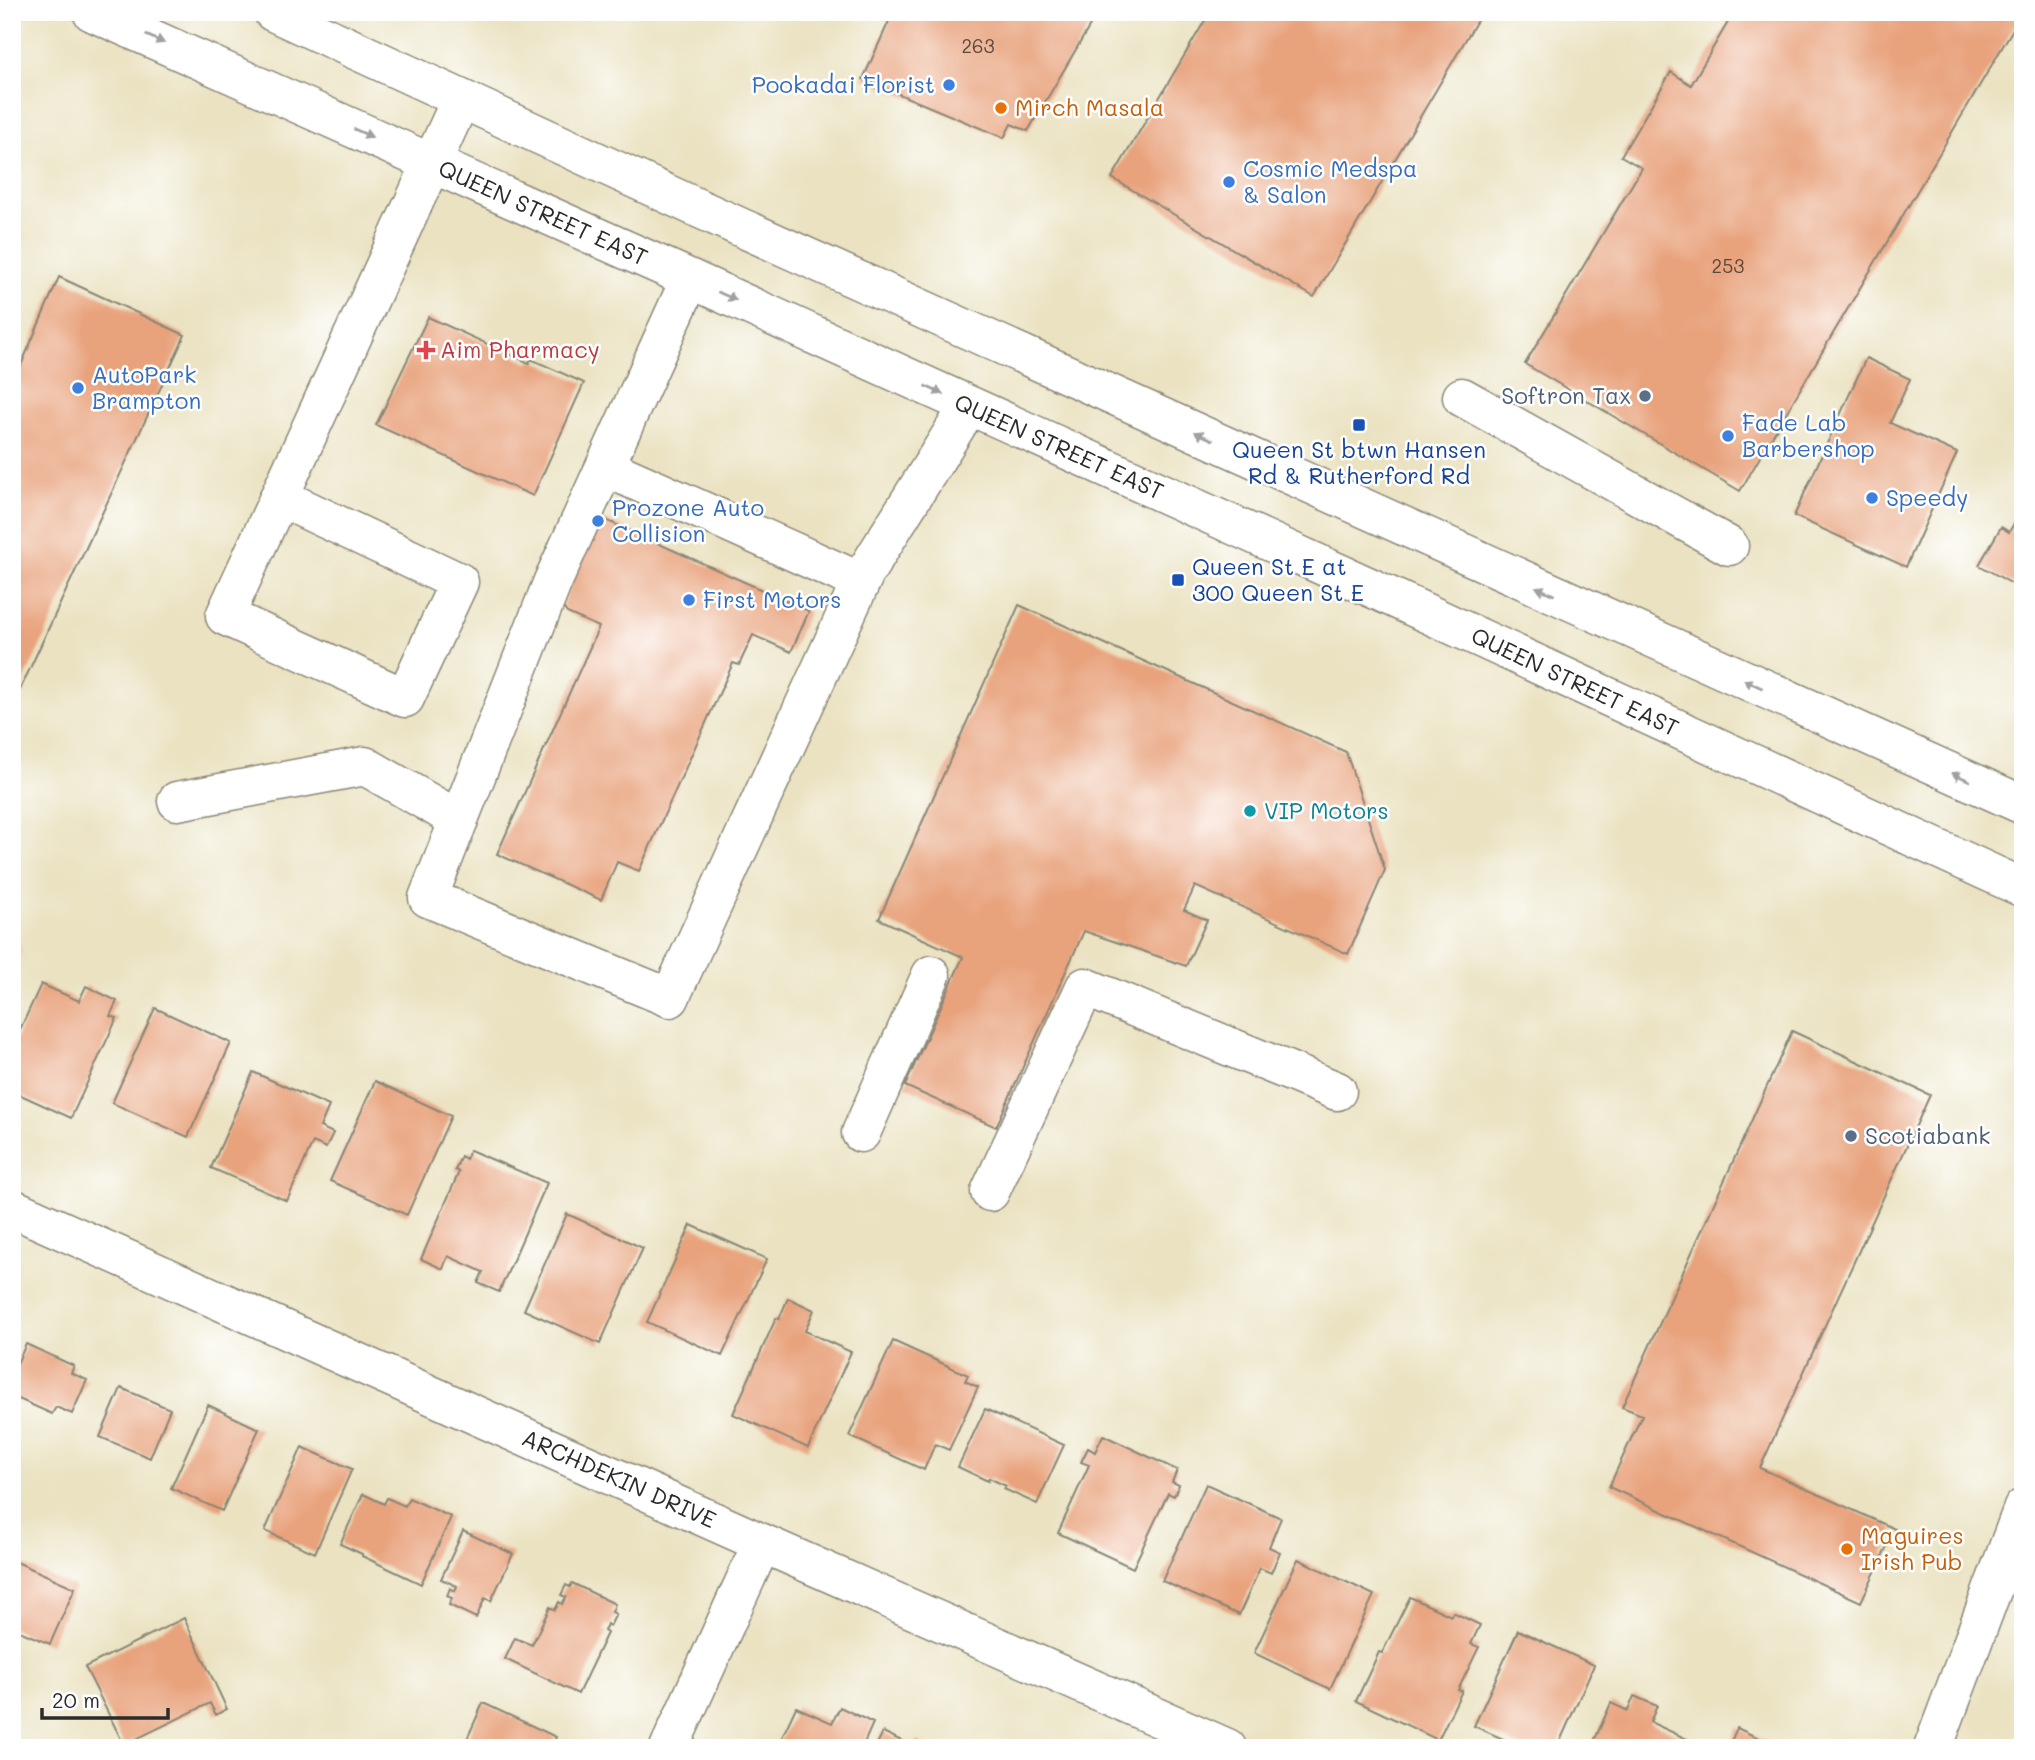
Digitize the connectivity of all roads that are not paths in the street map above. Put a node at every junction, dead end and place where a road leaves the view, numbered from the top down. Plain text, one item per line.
1 (92, 12) edge
2 (273, 12) edge
3 (461, 99) junction
4 (432, 164) junction
5 (690, 279) junction
6 (1462, 397) dead end
7 (969, 406) junction
8 (605, 467) junction
9 (279, 497) junction
10 (1729, 546) dead end
11 (861, 582) junction
12 (177, 800) dead end
13 (2023, 805) edge
14 (458, 820) junction
15 (2023, 888) edge
16 (931, 975) dead end
17 (1337, 1091) dead end
18 (861, 1133) dead end
19 (990, 1192) dead end
20 (12, 1208) edge
21 (2023, 1508) edge
22 (762, 1544) junction
23 (669, 1748) edge
24 (1227, 1748) edge
25 (1933, 1748) edge

1 -> 4 main road, QUEEN STREET EAST
2 - 3 main road
3 - 4 main road
13 -> 3 main road
4 - 5 main road, QUEEN STREET EAST
4 - 9 main road
5 -> 7 main road, QUEEN STREET EAST
5 - 8 main road
6 - 10 main road
7 - 11 main road
7 - 15 main road, QUEEN STREET EAST
8 - 11 main road
8 - 14 main road
9 - 9 main road
11 - 14 main road
12 - 14 main road
16 - 18 main road
17 - 19 main road
20 - 22 main road, ARCHDEKIN DRIVE
21 - 25 main road
22 - 23 main road
22 - 24 main road, ARCHDEKIN DRIVE

